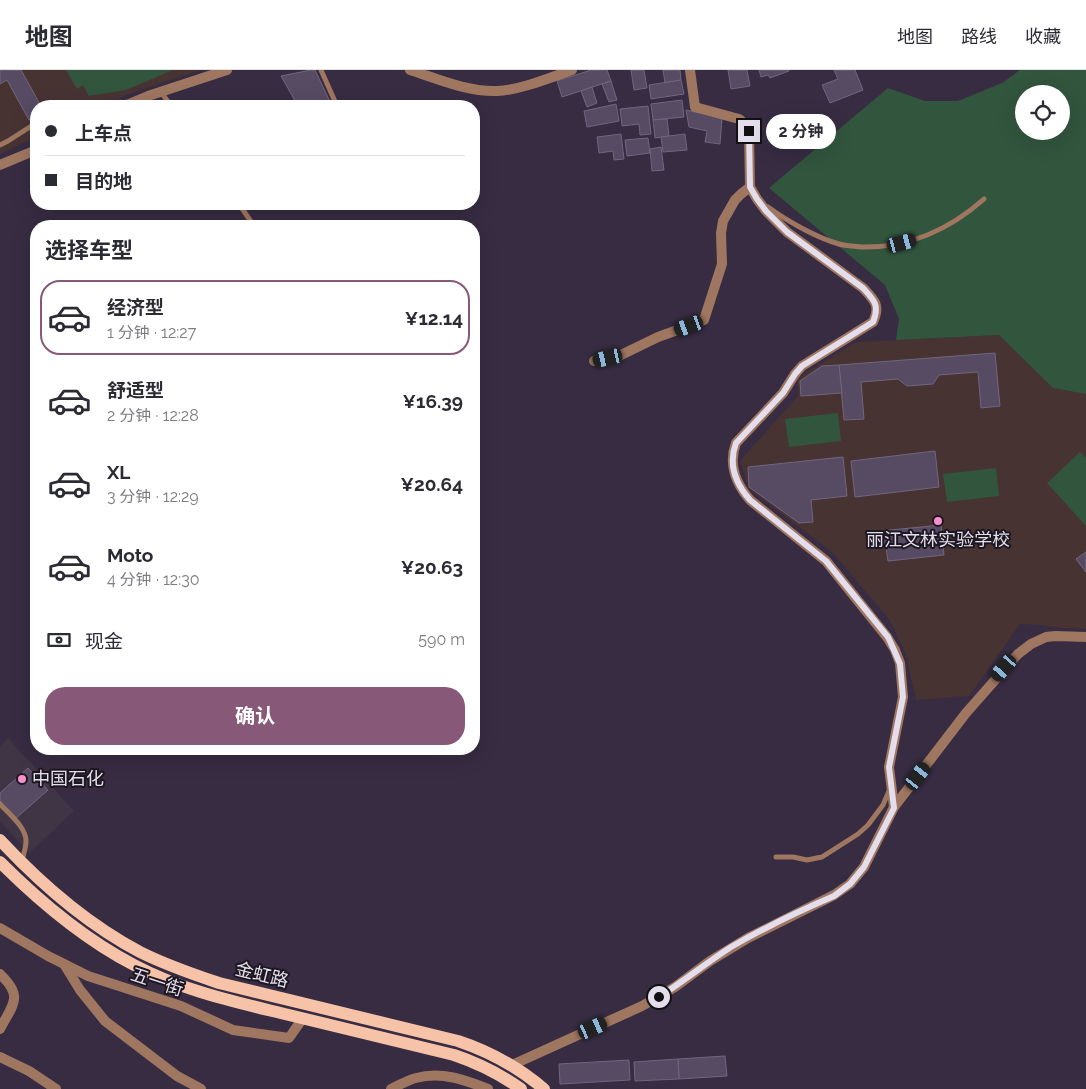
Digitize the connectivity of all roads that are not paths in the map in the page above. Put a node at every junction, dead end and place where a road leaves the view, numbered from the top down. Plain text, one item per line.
1 (227, 70) edge
2 (321, 70) edge
3 (410, 70) edge
4 (572, 70) edge
5 (690, 70) edge
6 (161, 92) junction
7 (140, 100) edge
8 (167, 100) edge
9 (334, 100) edge
10 (30, 127) edge
11 (0, 144) edge
12 (30, 152) edge
13 (0, 165) edge
14 (750, 187) junction
15 (757, 199) junction
16 (984, 199) dead end
17 (594, 361) dead end
18 (1086, 637) edge
19 (891, 783) junction
20 (0, 804) edge
21 (894, 808) junction
22 (0, 840) edge
23 (776, 857) dead end
24 (0, 862) edge
25 (22, 862) junction
26 (0, 928) edge
27 (64, 964) junction
28 (0, 974) edge
29 (304, 1018) junction
30 (0, 1030) edge
31 (0, 1057) edge
32 (512, 1065) junction
33 (56, 1089) edge
34 (201, 1089) edge
35 (391, 1089) edge
36 (488, 1089) edge
37 (521, 1089) edge
38 (544, 1089) edge

1 - 6 street
2 - 9 lane
3 - 4 street
5 - 14 street
6 - 7 street
6 - 8 lane
10 - 11 lane
12 - 13 street
14 - 15 street
14 - 17 street
15 - 16 lane
15 - 19 street
18 - 21 street
19 - 21 street
19 - 23 lane
20 - 25 lane
21 - 32 street
22 - 25 main road, 金虹路
24 - 29 main road, 金虹路
25 - 32 main road, 金虹路
26 - 27 street, 五一街
27 - 29 street, 五一街
27 - 34 street
28 - 30 street
29 - 37 main road, 金虹路
31 - 33 street
32 - 38 main road, 金虹路
35 - 36 street

